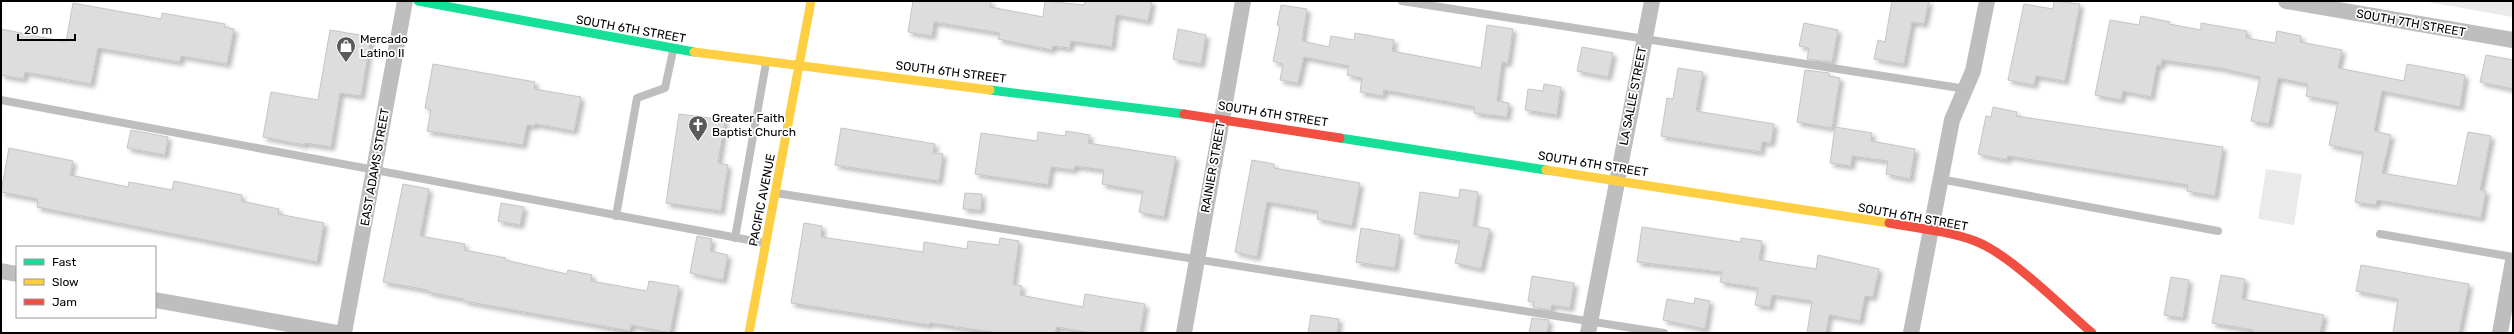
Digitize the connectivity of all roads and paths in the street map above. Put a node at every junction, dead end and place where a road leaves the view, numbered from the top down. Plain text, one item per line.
1 (405, 1) edge
2 (418, 1) edge
3 (811, 1) edge
4 (1243, 1) edge
5 (1402, 1) edge
6 (1652, 1) edge
7 (1987, 1) edge
8 (2286, 1) edge
9 (2354, 7) edge
10 (1644, 40) junction
11 (2513, 40) edge
12 (674, 49) junction
13 (767, 60) junction
14 (799, 64) junction
15 (1966, 89) junction
16 (1, 100) edge
17 (1222, 119) junction
18 (374, 170) junction
19 (1940, 179) junction
20 (1617, 180) junction
21 (775, 193) junction
22 (616, 216) junction
23 (1931, 230) junction
24 (2218, 230) dead end
25 (2380, 234) dead end
26 (735, 238) junction
27 (766, 244) junction
28 (2513, 257) edge
29 (1197, 260) junction
30 (2513, 261) edge
31 (1, 271) edge
32 (16, 274) edge
33 (156, 300) edge
34 (1589, 327) edge
35 (338, 333) edge
36 (344, 333) edge
37 (749, 333) edge
38 (1184, 333) edge
39 (1664, 333) edge
40 (1911, 333) edge
41 (2092, 333) edge
42 (2500, 333) edge

1 - 18 street, EAST ADAMS STREET
2 - 12 street, SOUTH 6TH STREET
3 - 14 street, PACIFIC AVENUE
4 - 17 street, RAINIER STREET
5 - 10 lane
6 - 10 street, LA SALLE STREET
7 - 15 street
8 - 9 street, SOUTH 7TH STREET
9 - 11 street, SOUTH 7TH STREET
10 - 15 lane
10 - 20 street, LA SALLE STREET
12 - 13 street, SOUTH 6TH STREET
12 - 22 lane
13 - 14 street, SOUTH 6TH STREET
13 - 26 lane
14 - 17 street, SOUTH 6TH STREET
14 - 21 street, PACIFIC AVENUE
15 - 19 street
16 - 18 lane
17 - 20 street, SOUTH 6TH STREET
17 - 29 street, RAINIER STREET
18 - 22 lane
18 - 36 street, EAST ADAMS STREET
19 - 23 street
19 - 24 lane
20 - 23 street, SOUTH 6TH STREET
20 - 34 street, LA SALLE STREET
21 - 27 street, PACIFIC AVENUE
21 - 29 lane
22 - 26 lane
23 - 40 street
23 - 41 street, SOUTH 6TH STREET
25 - 28 lane
26 - 27 lane
27 - 37 street, PACIFIC AVENUE
29 - 34 lane
29 - 38 street, RAINIER STREET
30 - 42 street
31 - 32 street
33 - 35 street
34 - 39 lane

